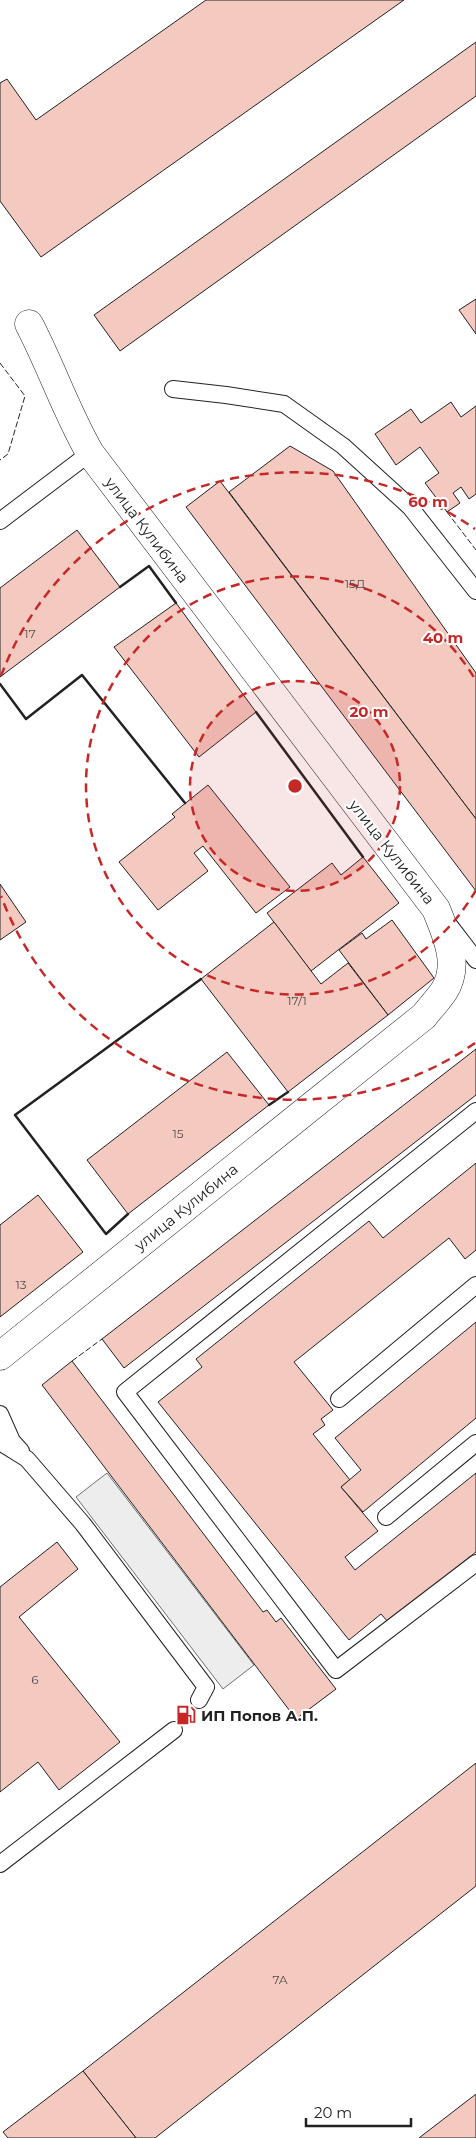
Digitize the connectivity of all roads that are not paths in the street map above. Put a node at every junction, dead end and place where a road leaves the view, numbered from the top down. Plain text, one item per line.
1 (29, 324) dead end
2 (173, 389) dead end
3 (90, 452) junction
4 (0, 521) edge
5 (476, 591) edge
6 (436, 909) junction
7 (476, 960) edge
8 (476, 1111) edge
9 (476, 1285) edge
10 (42, 1323) junction
11 (0, 1356) edge
12 (0, 1370) edge
13 (339, 1399) dead end
14 (0, 1414) edge
15 (0, 1442) edge
16 (476, 1443) edge
17 (27, 1459) junction
18 (386, 1517) dead end
19 (476, 1563) edge
20 (199, 1700) dead end
21 (174, 1730) dead end
22 (0, 1864) edge

1 - 3 street, улица Кулибина
2 - 5 lane
3 - 4 lane
3 - 6 street, улица Кулибина
6 - 7 lane
6 - 10 street, улица Кулибина
8 - 19 lane
9 - 13 lane
10 - 11 street, улица Кулибина
10 - 12 lane
14 - 17 lane
15 - 17 lane
16 - 18 lane
17 - 20 lane
21 - 22 lane

